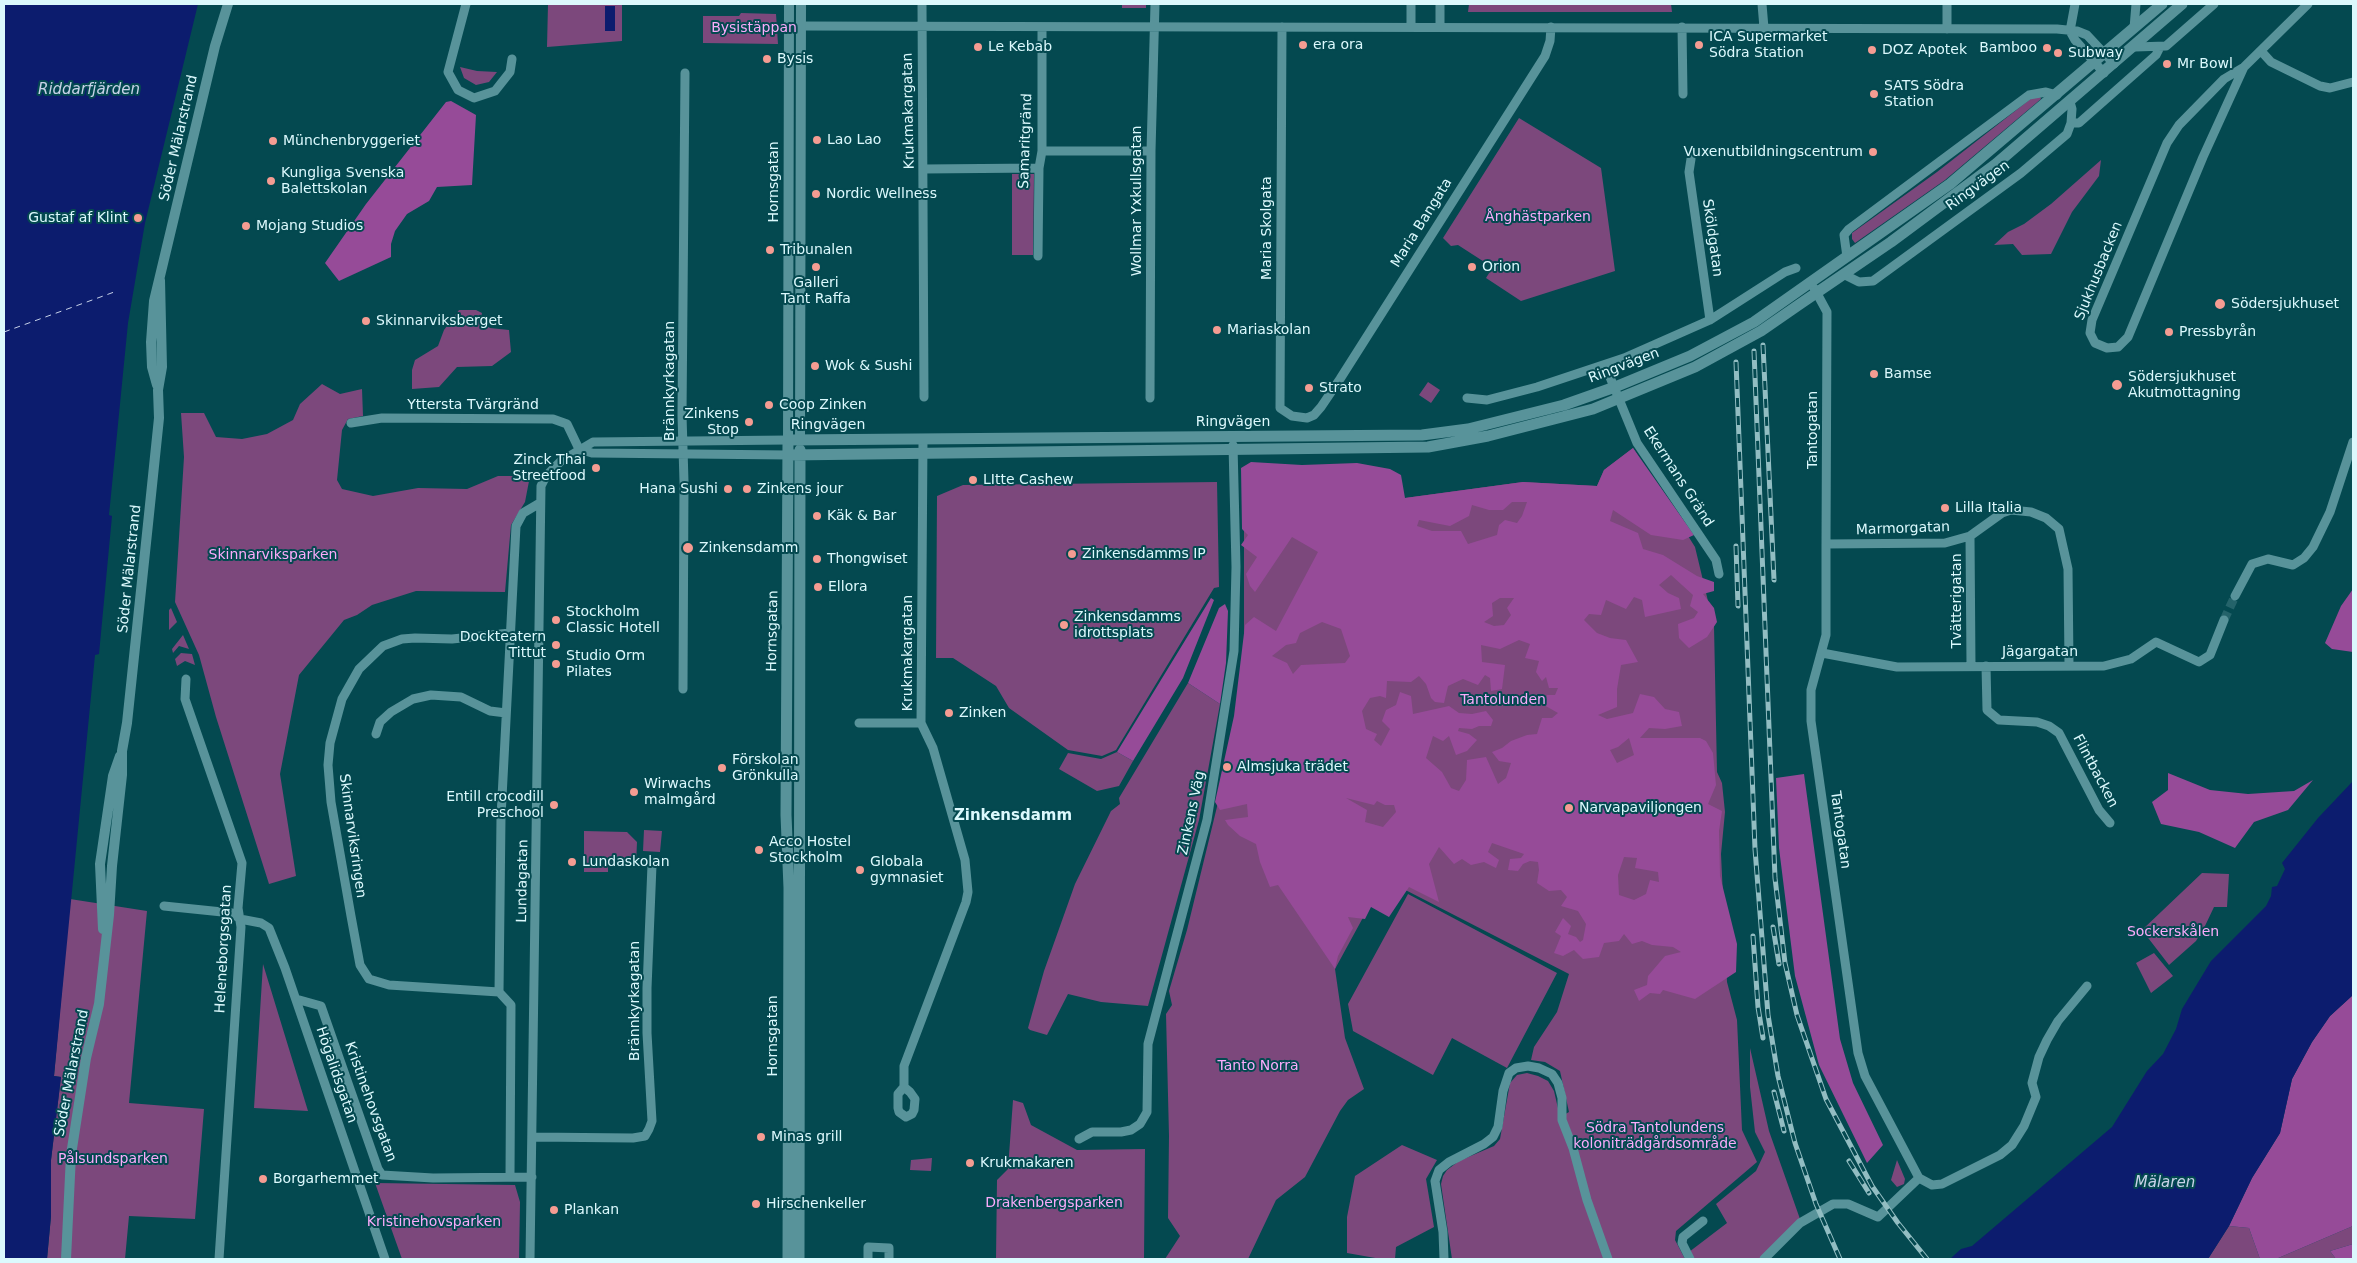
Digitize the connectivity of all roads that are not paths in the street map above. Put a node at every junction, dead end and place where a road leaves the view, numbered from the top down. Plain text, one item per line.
1 (228, 4) edge
2 (466, 4) edge
3 (789, 4) edge
4 (801, 4) edge
5 (922, 4) edge
6 (1155, 4) edge
7 (1411, 4) edge
8 (1440, 4) edge
9 (1762, 4) edge
10 (1947, 4) edge
11 (2075, 4) edge
12 (2136, 4) edge
13 (2162, 4) edge
14 (2182, 4) edge
15 (2214, 4) edge
16 (2308, 4) edge
17 (789, 26) junction
18 (801, 26) junction
19 (1411, 26) junction
20 (1440, 26) junction
21 (922, 27) junction
22 (1042, 27) junction
23 (1154, 27) junction
24 (1282, 27) junction
25 (1551, 27) junction
26 (1682, 27) junction
27 (1764, 28) junction
28 (1947, 28) junction
29 (2134, 28) junction
30 (2070, 31) junction
31 (2135, 47) junction
32 (2160, 47) junction
33 (2261, 51) junction
34 (2104, 53) junction
35 (512, 59) dead end
36 (2094, 62) junction
37 (2114, 64) junction
38 (2244, 67) junction
39 (685, 73) dead end
40 (2104, 73) junction
41 (2353, 82) edge
42 (1683, 94) dead end
43 (2056, 94) junction
44 (2070, 102) junction
45 (2071, 123) junction
46 (1042, 151) junction
47 (1151, 151) junction
48 (1692, 159) dead end
49 (1038, 168) junction
50 (924, 169) junction
51 (1038, 256) dead end
52 (1847, 257) junction
53 (1796, 268) dead end
54 (1843, 274) junction
55 (1814, 287) junction
56 (1710, 320) junction
57 (1605, 364) junction
58 (1615, 387) junction
59 (924, 397) dead end
60 (1150, 398) dead end
61 (1467, 398) dead end
62 (1620, 398) junction
63 (1298, 418) joint
64 (351, 423) dead end
65 (1233, 437) junction
66 (794, 440) junction
67 (923, 440) junction
68 (683, 442) junction
69 (2353, 442) edge
70 (578, 449) junction
71 (1233, 450) junction
72 (923, 453) junction
73 (684, 454) junction
74 (794, 455) junction
75 (553, 468) joint
76 (540, 504) junction
77 (1970, 536) junction
78 (1826, 544) junction
79 (1719, 574) dead end
80 (2235, 596) tunnel mouth
81 (2224, 620) tunnel mouth
82 (510, 634) junction
83 (1822, 654) junction
84 (2069, 665) junction
85 (1971, 666) junction
86 (1986, 666) junction
87 (186, 679) dead end
88 (682, 690) dead end
89 (506, 713) junction
90 (859, 722) dead end
91 (921, 723) junction
92 (376, 734) dead end
93 (2110, 823) dead end
94 (652, 865) dead end
95 (164, 906) dead end
96 (240, 919) junction
97 (2087, 986) dead end
98 (499, 992) junction
99 (296, 999) junction
100 (904, 1088) dead end
101 (794, 1132) junction
102 (533, 1137) junction
103 (1079, 1139) dead end
104 (510, 1177) junction
105 (532, 1177) junction
106 (1920, 1178) junction
107 (1703, 1221) dead end
108 (66, 1259) edge
109 (219, 1259) edge
110 (385, 1259) edge
111 (530, 1259) edge
112 (788, 1259) edge
113 (799, 1259) edge
114 (868, 1259) edge
115 (889, 1259) edge
116 (1444, 1259) edge
117 (1608, 1259) edge
118 (1690, 1259) edge
119 (1764, 1259) edge

1 - 108 street, Söder Mälarstrand
2 - 35 street
3 - 17 street, Hornsgatan
4 - 18 street, Hornsgatan
5 - 21 street, Krukmakargatan
6 - 23 street, Wollmar Yxkullsgatan
7 - 19 street
8 - 20 street
9 - 27 street
10 - 28 street
11 - 30 street
12 - 29 street
13 - 29 main road, Ringvägen
14 - 31 main road, Ringvägen
15 - 32 street, Ringvägen
16 - 33 street, Sjukhusbacken
17 - 18 street
17 - 66 street, Hornsgatan
18 - 21 street
18 - 66 street, Hornsgatan
19 - 20 street
19 - 24 street
20 - 25 street
21 - 22 street
21 - 50 street, Krukmakargatan
22 - 23 street
22 - 46 street, Samaritgränd
23 - 24 street
23 - 47 street, Wollmar Yxkullsgatan
24 - 63 street, Maria Skolgata
25 - 26 street
25 - 63 street, Maria Bangata
26 - 27 street
26 - 42 street
27 - 28 street
28 - 30 street
29 - 34 main road, Ringvägen
30 - 34 street
30 - 36 street
31 - 32 street
31 - 37 main road, Ringvägen
32 - 45 street, Ringvägen
33 - 38 street, Sjukhusbacken
33 - 41 street
34 - 36 main road, Ringvägen
34 - 37 street
36 - 40 street
36 - 43 main road, Ringvägen
37 - 40 main road, Ringvägen
38 - 38 street, Sjukhusbacken
39 - 68 street, Brännkyrkagatan
40 - 44 main road, Ringvägen
43 - 52 main road, Ringvägen
43 - 52 street
44 - 45 street
44 - 54 main road, Ringvägen
45 - 54 street, Ringvägen
46 - 47 street
46 - 49 street, Samaritgränd
47 - 60 street, Wollmar Yxkullsgatan
48 - 56 street, Sköldgatan
49 - 50 street
49 - 51 street, Samaritgränd
50 - 59 street, Krukmakargatan
52 - 55 main road, Ringvägen
53 - 56 street, Ringvägen
54 - 55 main road, Ringvägen
55 - 58 main road, Ringvägen
55 - 62 main road, Ringvägen
55 - 78 street, Tantogatan
56 - 57 street, Ringvägen
57 - 58 street, Ekermans Gränd
57 - 61 street, Ringvägen
58 - 62 street, Ekermans Gränd
58 - 65 main road, Ringvägen
62 - 71 main road, Ringvägen
62 - 79 street, Ekermans Gränd
64 - 70 street, Yttersta Tvärgränd
65 - 67 main road, Ringvägen
65 - 71 street, Zinkens Väg
66 - 67 main road, Ringvägen
66 - 68 street, Ringvägen
66 - 74 main road, Hornsgatan
67 - 72 street, Krukmakargatan
68 - 70 street, Ringvägen
68 - 73 street, Brännkyrkagatan
69 - 80 street
70 - 73 street, Ringvägen
70 - 75 street, Ringvägen
71 - 72 main road, Ringvägen
71 - 103 street, Zinkens Väg
72 - 74 main road, Ringvägen
72 - 91 street, Krukmakargatan
73 - 74 street, Ringvägen
73 - 88 street, Brännkyrkagatan
74 - 101 main road, Hornsgatan
75 - 76 street, Lundagatan
76 - 82 street, Lundagatan
76 - 102 street, Lundagatan
77 - 78 street, Marmorgatan
77 - 84 street, Marmorgatan
77 - 85 street, Tvätterigatan
78 - 83 street, Tantogatan
81 - 84 street, Jägargatan
82 - 89 street, Lundagatan
82 - 98 street, Skinnarviksringen
83 - 85 street, Jägargatan
83 - 106 street, Tantogatan
84 - 86 street, Jägargatan
85 - 86 street, Jägargatan
86 - 93 street, Flintbacken
87 - 96 street, Heleneborgsgatan
89 - 92 street
89 - 98 street, Lundagatan
90 - 91 street
91 - 100 street, Krukmakargatan
94 - 102 street, Brännkyrkagatan
95 - 96 street
96 - 99 street, Högalidsgatan
96 - 109 street, Heleneborgsgatan
97 - 106 street
98 - 104 street
99 - 104 street, Kristinehovsgatan
99 - 110 street, Högalidsgatan
101 - 112 main road, Hornsgatan
101 - 113 main road, Hornsgatan
102 - 105 street, Lundagatan
104 - 105 street, Kristinehovsgatan
105 - 111 street, Lundagatan
106 - 119 street
107 - 118 street
114 - 115 street
116 - 117 street

